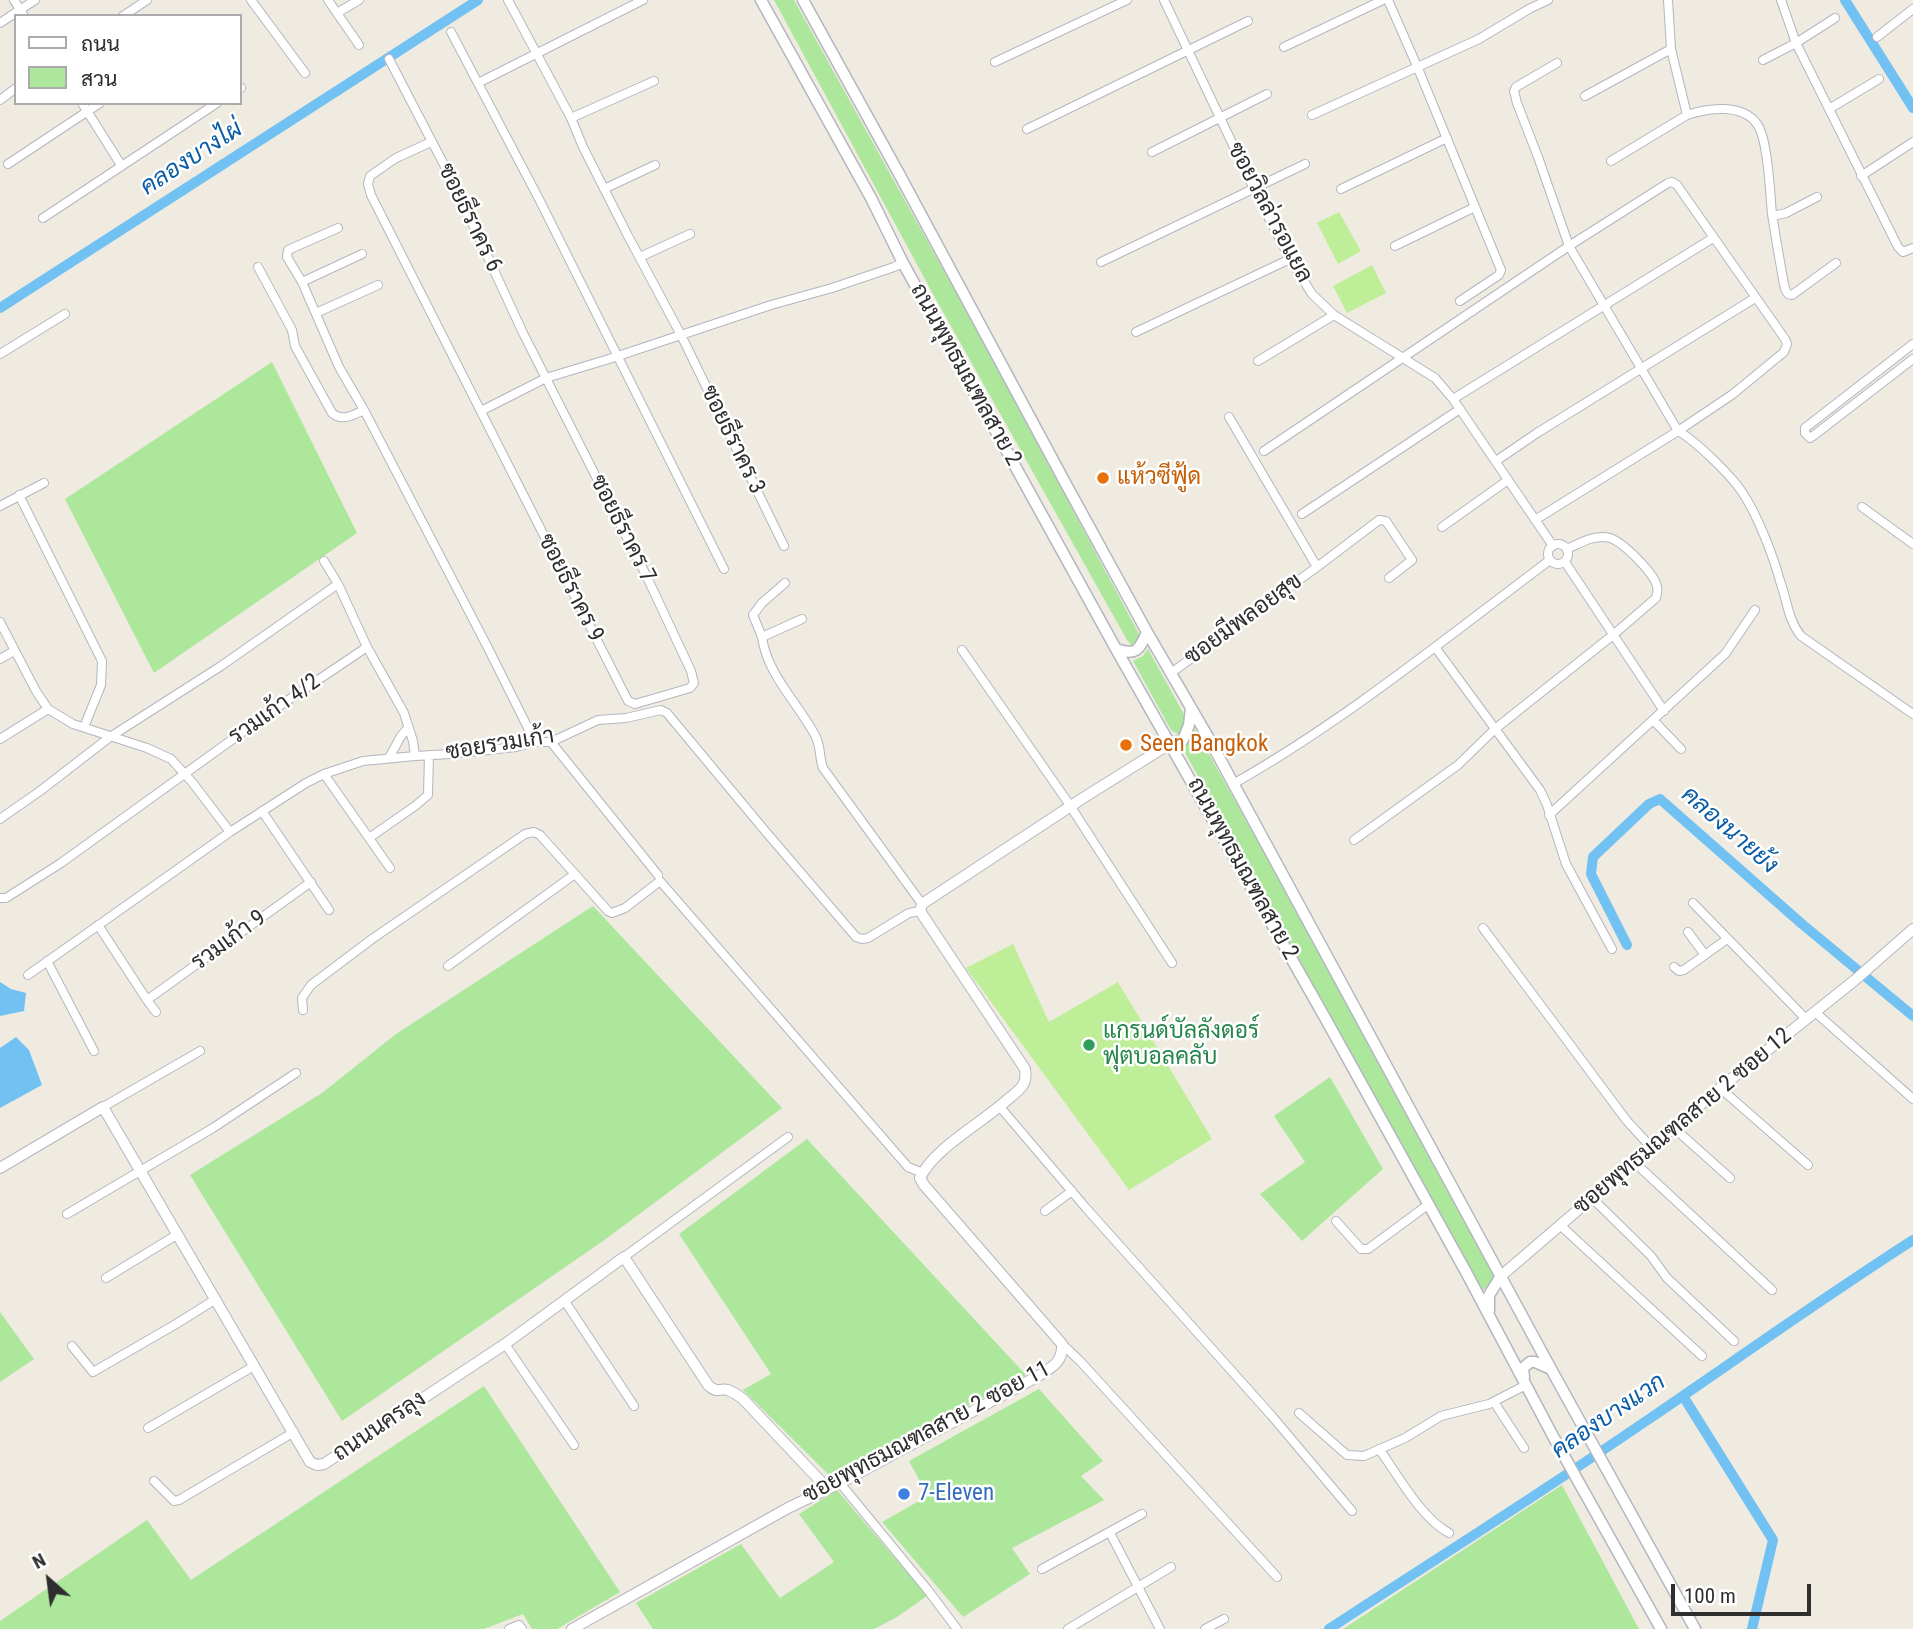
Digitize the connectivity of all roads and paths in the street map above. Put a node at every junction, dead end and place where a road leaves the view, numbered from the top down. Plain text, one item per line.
1 (14, 0) edge
2 (35, 0) edge
3 (147, 0) edge
4 (251, 0) edge
5 (328, 0) edge
6 (359, 0) edge
7 (508, 0) edge
8 (643, 0) edge
9 (761, 0) edge
10 (803, 0) edge
11 (1127, 0) edge
12 (1164, 0) edge
13 (1386, 0) edge
14 (1548, 0) edge
15 (1668, 0) edge
16 (1781, 0) edge
17 (1913, 9) edge
18 (22, 13) edge
19 (337, 13) junction
20 (126, 14) edge
21 (1835, 18) dead end
22 (1248, 20) dead end
23 (452, 32) dead end
24 (1877, 37) dead end
25 (1796, 43) junction
26 (359, 45) dead end
27 (1284, 47) dead end
28 (1671, 49) junction
29 (1188, 51) junction
30 (536, 54) junction
31 (388, 59) dead end
32 (1763, 60) dead end
33 (995, 62) dead end
34 (1557, 63) dead end
35 (1418, 66) junction
36 (305, 73) dead end
37 (1879, 79) dead end
38 (654, 81) dead end
39 (478, 83) junction
40 (1267, 94) dead end
41 (1585, 96) dead end
42 (214, 105) edge
43 (85, 107) edge
44 (1829, 109) junction
45 (1312, 115) dead end
46 (1687, 115) junction
47 (1220, 117) junction
48 (571, 118) junction
49 (1027, 129) dead end
50 (1447, 138) junction
51 (431, 142) junction
52 (1913, 142) edge
53 (1152, 152) dead end
54 (1611, 161) dead end
55 (8, 164) dead end
56 (1305, 164) dead end
57 (121, 165) junction
58 (655, 165) dead end
59 (1861, 176) junction
60 (604, 189) junction
61 (1254, 189) junction
62 (1341, 189) dead end
63 (1817, 197) dead end
64 (1475, 207) junction
65 (1773, 216) junction
66 (43, 218) dead end
67 (338, 228) dead end
68 (690, 234) dead end
69 (1713, 237) junction
70 (1395, 246) dead end
71 (1569, 246) junction
72 (1913, 248) edge
73 (362, 254) dead end
74 (640, 257) junction
75 (1290, 259) junction
76 (1101, 262) dead end
77 (903, 263) junction
78 (1836, 263) dead end
79 (258, 267) dead end
80 (302, 282) junction
81 (378, 285) dead end
82 (1755, 298) junction
83 (1460, 301) dead end
84 (1603, 305) junction
85 (316, 313) junction
86 (65, 314) dead end
87 (1334, 315) junction
88 (1136, 332) dead end
89 (681, 335) junction
90 (1912, 347) edge
91 (0, 354) edge
92 (617, 356) junction
93 (1404, 357) junction
94 (1913, 359) edge
95 (1258, 361) dead end
96 (1641, 369) junction
97 (546, 378) junction
98 (1453, 399) junction
99 (1835, 405) junction
100 (1460, 409) junction
101 (365, 410) junction
102 (481, 411) junction
103 (1842, 414) junction
104 (1229, 417) dead end
105 (1678, 431) junction
106 (1264, 451) dead end
107 (1496, 461) junction
108 (1508, 480) junction
109 (44, 483) dead end
110 (19, 495) junction
111 (0, 506) edge
112 (1862, 507) dead end
113 (1302, 514) dead end
114 (1535, 520) junction
115 (1442, 527) dead end
116 (1913, 544) edge
117 (784, 546) dead end
118 (1553, 546) junction
119 (1567, 550) junction
120 (324, 561) dead end
121 (1550, 561) junction
122 (1565, 562) junction
123 (1317, 568) junction
124 (724, 569) dead end
125 (1389, 578) dead end
126 (785, 583) dead end
127 (338, 584) junction
128 (1755, 610) dead end
129 (802, 619) dead end
130 (0, 622) edge
131 (1147, 632) junction
132 (1613, 635) junction
133 (762, 637) junction
134 (367, 647) junction
135 (1435, 647) junction
136 (1116, 649) junction
137 (962, 650) dead end
138 (14, 651) junction
139 (0, 659) edge
140 (1171, 673) junction
141 (694, 683) joint
142 (1191, 708) junction
143 (48, 709) junction
144 (1664, 711) junction
145 (1913, 714) edge
146 (1654, 720) junction
147 (83, 727) junction
148 (408, 729) junction
149 (1495, 729) junction
150 (110, 737) junction
151 (0, 739) edge
152 (535, 742) junction
153 (551, 742) junction
154 (1171, 743) junction
155 (1681, 750) dead end
156 (415, 755) junction
157 (429, 755) junction
158 (389, 758) junction
159 (185, 774) junction
160 (324, 774) junction
161 (1233, 784) junction
162 (1070, 806) junction
163 (262, 811) junction
164 (1549, 815) junction
165 (0, 819) edge
166 (230, 832) junction
167 (369, 838) junction
168 (1354, 840) dead end
169 (390, 869) dead end
170 (575, 874) junction
171 (658, 875) dead end
172 (311, 882) junction
173 (0, 898) edge
174 (1693, 903) dead end
175 (921, 908) junction
176 (329, 909) dead end
177 (98, 925) junction
178 (1483, 928) dead end
179 (1913, 929) edge
180 (1688, 932) dead end
181 (1727, 939) junction
182 (1612, 949) dead end
183 (1705, 955) junction
184 (47, 961) junction
185 (1172, 962) dead end
186 (448, 966) dead end
187 (1674, 967) dead end
188 (28, 975) dead end
189 (147, 1000) junction
190 (303, 1010) dead end
191 (156, 1012) dead end
192 (1815, 1012) junction
193 (1806, 1019) junction
194 (94, 1051) dead end
195 (200, 1051) dead end
196 (296, 1073) dead end
197 (1720, 1088) junction
198 (1913, 1099) edge
199 (103, 1107) junction
200 (1000, 1107) junction
201 (1674, 1128) junction
202 (788, 1136) dead end
203 (1651, 1147) junction
204 (1634, 1162) junction
205 (1808, 1165) dead end
206 (0, 1168) edge
207 (139, 1172) junction
208 (923, 1173) junction
209 (1730, 1178) dead end
210 (1072, 1191) junction
211 (1592, 1198) junction
212 (1429, 1205) junction
213 (1045, 1210) dead end
214 (67, 1214) dead end
215 (1336, 1221) dead end
216 (1560, 1226) junction
217 (178, 1234) junction
218 (624, 1257) junction
219 (1501, 1276) junction
220 (106, 1278) dead end
221 (1772, 1290) dead end
222 (216, 1299) junction
223 (564, 1300) junction
224 (1489, 1314) junction
225 (1734, 1341) dead end
226 (505, 1344) junction
227 (1062, 1344) junction
228 (72, 1346) dead end
229 (1702, 1356) dead end
230 (254, 1366) junction
231 (1551, 1369) junction
232 (1525, 1383) junction
233 (1494, 1402) junction
234 (634, 1406) dead end
235 (1299, 1413) dead end
236 (148, 1428) dead end
237 (294, 1432) junction
238 (574, 1445) dead end
239 (1524, 1448) dead end
240 (1379, 1449) junction
241 (154, 1482) dead end
242 (840, 1483) junction
243 (828, 1489) junction
244 (1352, 1511) dead end
245 (1142, 1514) dead end
246 (1450, 1532) dead end
247 (1110, 1533) junction
248 (1171, 1567) dead end
249 (1042, 1569) dead end
250 (1277, 1577) dead end
251 (1138, 1587) junction
252 (1224, 1619) dead end
253 (509, 1629) edge
254 (522, 1629) edge
255 (572, 1629) edge
256 (957, 1629) edge
257 (1068, 1629) edge
258 (1160, 1629) edge
259 (1205, 1629) edge
260 (1661, 1629) edge
261 (1696, 1629) edge

1 - 18 street
2 - 18 street
3 - 20 street
4 - 36 street
5 - 19 street
6 - 19 street
7 - 30 street, ซอยธีราคร 3
8 - 30 street
9 - 77 main road, ถนนพุทธมณฑลสาย 2
10 - 131 main road, ถนนพุทธมณฑลสาย 2
11 - 33 street
12 - 29 street, ซอยวิลล่ารอแยล
13 - 27 street
13 - 35 street
14 - 35 street
15 - 28 street
16 - 25 street
17 - 24 street
19 - 26 street
21 - 25 street
22 - 29 street
23 - 39 street
25 - 32 street
25 - 44 street
28 - 41 street
28 - 46 street
29 - 47 street, ซอยวิลล่ารอแยล
29 - 49 street
30 - 39 street
30 - 48 street, ซอยธีราคร 3
31 - 51 street, ซอยธีราคร 6
34 - 71 street
35 - 45 street
35 - 50 street
37 - 44 street
38 - 48 street
39 - 92 street
40 - 47 street
42 - 57 street
43 - 55 street
43 - 57 street
44 - 59 street
46 - 54 street
46 - 65 street
47 - 53 street
47 - 61 street, ซอยวิลล่ารอแยล
48 - 60 street, ซอยธีราคร 3
50 - 62 street
50 - 64 street
51 - 97 street, ซอยธีราคร 6
51 - 102 street
52 - 59 street
56 - 61 street
57 - 66 street
58 - 60 street
59 - 72 street
60 - 74 street, ซอยธีราคร 3
61 - 75 street, ซอยวิลล่ารอแยล
61 - 76 street
63 - 65 street
64 - 70 street
64 - 83 street
65 - 78 street
67 - 80 street
68 - 74 street
69 - 71 street
69 - 82 street
69 - 84 street
71 - 84 street
71 - 93 street
73 - 80 street
74 - 89 street, ซอยธีราคร 3
75 - 87 street, ซอยวิลล่ารอแยล
75 - 88 street
77 - 89 street
77 - 136 main road, ถนนพุทธมณฑลสาย 2
79 - 101 street
80 - 85 street
81 - 85 street
82 - 96 street
82 - 105 street
84 - 96 street
84 - 98 street
85 - 101 street
86 - 91 street
87 - 93 street, ซอยวิลล่ารอแยล
87 - 95 street
89 - 92 street
89 - 117 street, ซอยธีราคร 3
90 - 99 street
92 - 97 street
92 - 124 street
93 - 98 street, ซอยวิลล่ารอแยล
93 - 106 street
94 - 103 street
96 - 105 street
96 - 107 street
97 - 102 street
97 - 141 street, ซอยธีราคร 7
98 - 100 street, ซอยวิลล่ารอแยล
99 - 103 street
99 - 103 street
100 - 107 street, ซอยวิลล่ารอแยล
100 - 113 street
101 - 152 street
102 - 141 street, ซอยธีราคร 9
104 - 123 street, ซอยมีพลอยสุข
105 - 114 street
105 - 145 street
107 - 108 street, ซอยวิลล่ารอแยล
108 - 114 street, ซอยวิลล่ารอแยล
108 - 115 street
109 - 110 street
110 - 111 street
110 - 147 street
112 - 116 street
114 - 118 street, ซอยวิลล่ารอแยล
118 - 119 street
118 - 121 street
119 - 122 street
119 - 132 street
120 - 127 street
121 - 122 street
121 - 135 street
122 - 132 street
123 - 125 street, ซอยมีพลอยสุข
123 - 140 street, ซอยมีพลอยสุข
126 - 133 street
127 - 134 street
127 - 150 street
128 - 144 street
129 - 133 street
130 - 138 street
131 - 136 main road
131 - 140 main road, ถนนพุทธมณฑลสาย 2
132 - 144 street
132 - 149 street
133 - 175 street
134 - 148 street
134 - 159 street, รวมเก้า 4/2
135 - 149 street
135 - 161 street
136 - 154 main road, ถนนพุทธมณฑลสาย 2
137 - 162 street
138 - 139 street
138 - 143 street
140 - 142 main road, ถนนพุทธมณฑลสาย 2
142 - 154 main road
142 - 161 main road, ถนนพุทธมณฑลสาย 2
143 - 147 street
143 - 151 street
144 - 146 street
146 - 155 street
146 - 164 street
147 - 150 street
148 - 156 street
148 - 158 street
149 - 164 street
149 - 168 street
150 - 159 street
150 - 165 street
152 - 153 street, ซอยรวมเก้า
152 - 157 street, ซอยรวมเก้า
153 - 171 street
153 - 175 street, ซอยรวมเก้า
154 - 162 street
154 - 212 main road, ถนนพุทธมณฑลสาย 2
156 - 157 street, ซอยรวมเก้า
156 - 158 street, ซอยรวมเก้า
157 - 167 street
158 - 160 street, ซอยรวมเก้า
159 - 166 street
159 - 173 street, รวมเก้า 4/2
160 - 163 street, ซอยรวมเก้า
160 - 167 street
161 - 219 main road, ถนนพุทธมณฑลสาย 2
162 - 175 street
162 - 185 street
163 - 166 street, ซอยรวมเก้า
163 - 172 street
164 - 182 street
166 - 177 street, ซอยรวมเก้า
167 - 169 street
170 - 186 street
170 - 190 street
170 - 208 street
172 - 176 street
172 - 189 street, รวมเก้า 9
174 - 181 street
175 - 200 street
177 - 184 street, ซอยรวมเก้า
177 - 189 street
178 - 203 street
179 - 192 street, ซอยพุทธมณฑลสาย 2 ซอย 12
180 - 183 street
181 - 183 street
181 - 193 street
183 - 187 street
184 - 188 street, ซอยรวมเก้า
184 - 194 street
189 - 191 street
192 - 193 street, ซอยพุทธมณฑลสาย 2 ซอย 12
192 - 198 street
193 - 197 street, ซอยพุทธมณฑลสาย 2 ซอย 12
195 - 199 street
196 - 207 street
197 - 201 street, ซอยพุทธมณฑลสาย 2 ซอย 12
197 - 205 street
199 - 206 street
199 - 207 street, ถนนนครลุง
200 - 208 street
200 - 210 street
201 - 203 street, ซอยพุทธมณฑลสาย 2 ซอย 12
201 - 209 street
202 - 218 street
203 - 204 street, ซอยพุทธมณฑลสาย 2 ซอย 12
204 - 211 street, ซอยพุทธมณฑลสาย 2 ซอย 12
204 - 221 street
207 - 214 street
207 - 217 street, ถนนนครลุง
208 - 227 street, ซอยพุทธมณฑลสาย 2 ซอย 11
210 - 213 street
210 - 244 street
211 - 216 street, ซอยพุทธมณฑลสาย 2 ซอย 12
211 - 225 street
212 - 215 street
212 - 224 main road, ถนนพุทธมณฑลสาย 2
216 - 219 street, ซอยพุทธมณฑลสาย 2 ซอย 12
216 - 229 street
217 - 220 street
217 - 222 street, ถนนนครลุง
218 - 223 street, ถนนนครลุง
218 - 243 street
219 - 224 main road
219 - 231 main road, ถนนพุทธมณฑลสาย 2
222 - 228 street
222 - 230 street, ถนนนครลุง
223 - 226 street, ถนนนครลุง
223 - 234 street
224 - 232 main road, ถนนพุทธมณฑลสาย 2
226 - 237 street, ถนนนครลุง
226 - 238 street
227 - 242 street, ซอยพุทธมณฑลสาย 2 ซอย 11
227 - 250 street
230 - 236 street
230 - 237 street, ถนนนครลุง
231 - 232 main road
231 - 261 main road, ถนนพุทธมณฑลสาย 2
232 - 233 street
232 - 260 main road, ถนนพุทธมณฑลสาย 2
233 - 239 street
233 - 240 street
235 - 240 street
237 - 241 street
240 - 246 street
242 - 243 street, ซอยพุทธมณฑลสาย 2 ซอย 11
242 - 256 street
243 - 255 street, ซอยพุทธมณฑลสาย 2 ซอย 11
245 - 247 street
247 - 249 street
247 - 251 street
248 - 251 street
251 - 257 street
251 - 258 street
252 - 259 street
253 - 254 street

